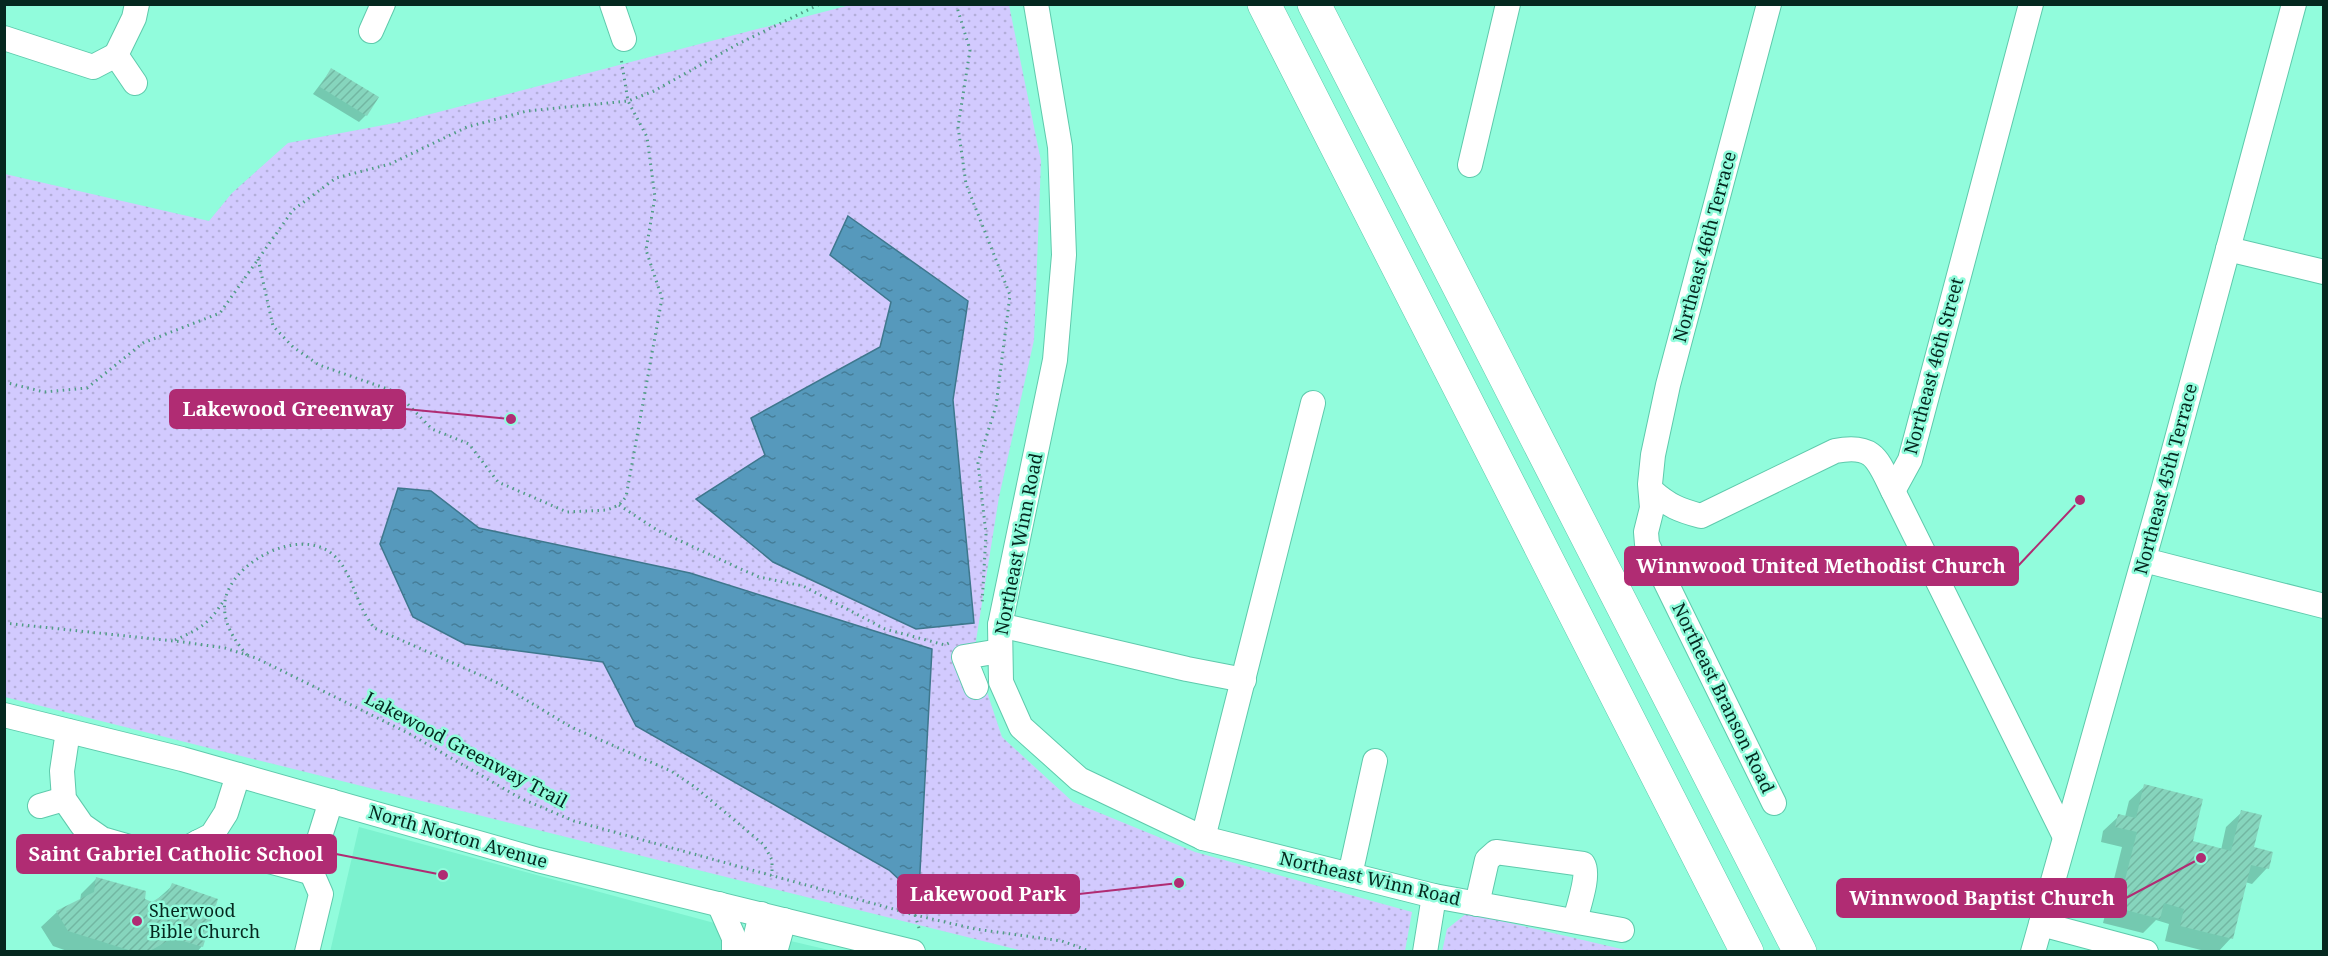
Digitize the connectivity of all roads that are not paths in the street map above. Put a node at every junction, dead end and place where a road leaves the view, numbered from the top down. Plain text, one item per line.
1 (137, 4) edge
2 (383, 4) edge
3 (612, 4) edge
4 (1036, 4) edge
5 (1264, 4) edge
6 (1314, 4) edge
7 (1508, 4) edge
8 (1769, 4) edge
9 (2031, 4) edge
10 (2295, 4) edge
11 (371, 31) dead end
12 (4, 38) edge
13 (624, 39) road end
14 (116, 55) junction
15 (135, 83) dead end
16 (1470, 165) dead end
17 (2228, 249) junction
18 (2324, 272) edge
19 (1313, 403) dead end
20 (1652, 491) junction
21 (1893, 491) junction
22 (2144, 560) junction
23 (2324, 606) edge
24 (1000, 625) junction
25 (1000, 651) junction
26 (1244, 680) junction
27 (976, 687) dead end
28 (4, 715) edge
29 (68, 731) junction
30 (1375, 761) dead end
31 (238, 775) junction
32 (64, 799) junction
33 (331, 801) junction
34 (1774, 803) dead end
35 (39, 806) dead end
36 (2065, 837) junction
37 (1203, 838) junction
38 (198, 842) junction
39 (313, 873) junction
40 (1350, 875) junction
41 (1434, 896) junction
42 (1477, 903) junction
43 (719, 904) junction
44 (772, 917) junction
45 (1575, 921) junction
46 (2041, 924) junction
47 (1622, 930) dead end
48 (862, 945) edge
49 (307, 951) edge
50 (734, 951) edge
51 (752, 951) edge
52 (775, 951) edge
53 (913, 951) edge
54 (1425, 951) edge
55 (1747, 951) edge
56 (1800, 951) edge
57 (2033, 951) edge
58 (2146, 951) edge

1 - 14 street
2 - 11 street
3 - 13 street
4 - 24 street, Northeast Winn Road
5 - 55 highway
6 - 56 highway
7 - 16 street
8 - 20 street, Northeast 46th Terrace
9 - 21 street, Northeast 46th Street
10 - 17 street, Northeast 45th Terrace
12 - 14 street
14 - 15 street
17 - 18 street
17 - 22 street, Northeast 45th Terrace
19 - 26 street
20 - 21 street
20 - 34 street, Northeast Branson Road
21 - 36 street
22 - 23 street
22 - 36 street, Northeast 45th Terrace
24 - 25 street, Northeast Winn Road
24 - 26 street
25 - 27 street
25 - 37 street, Northeast Winn Road
26 - 37 street
28 - 29 street, North Norton Avenue
29 - 31 street, North Norton Avenue
29 - 32 street
30 - 40 street
31 - 33 street, North Norton Avenue
31 - 38 street
32 - 35 street
32 - 38 street
33 - 39 street
33 - 43 street, North Norton Avenue
36 - 46 street, Northeast 45th Terrace
37 - 40 street, Northeast Winn Road
38 - 39 street
39 - 49 street
40 - 41 street, Northeast Winn Road
41 - 42 street, Northeast Winn Road
41 - 54 street
42 - 45 street, Northeast Winn Road
42 - 45 street
43 - 44 street, North Norton Avenue
43 - 50 street
44 - 48 street, North Norton Avenue
44 - 51 street
44 - 52 street
45 - 47 street, Northeast Winn Road
46 - 57 street, Northeast 45th Terrace
46 - 58 street
48 - 53 street, North Norton Avenue

